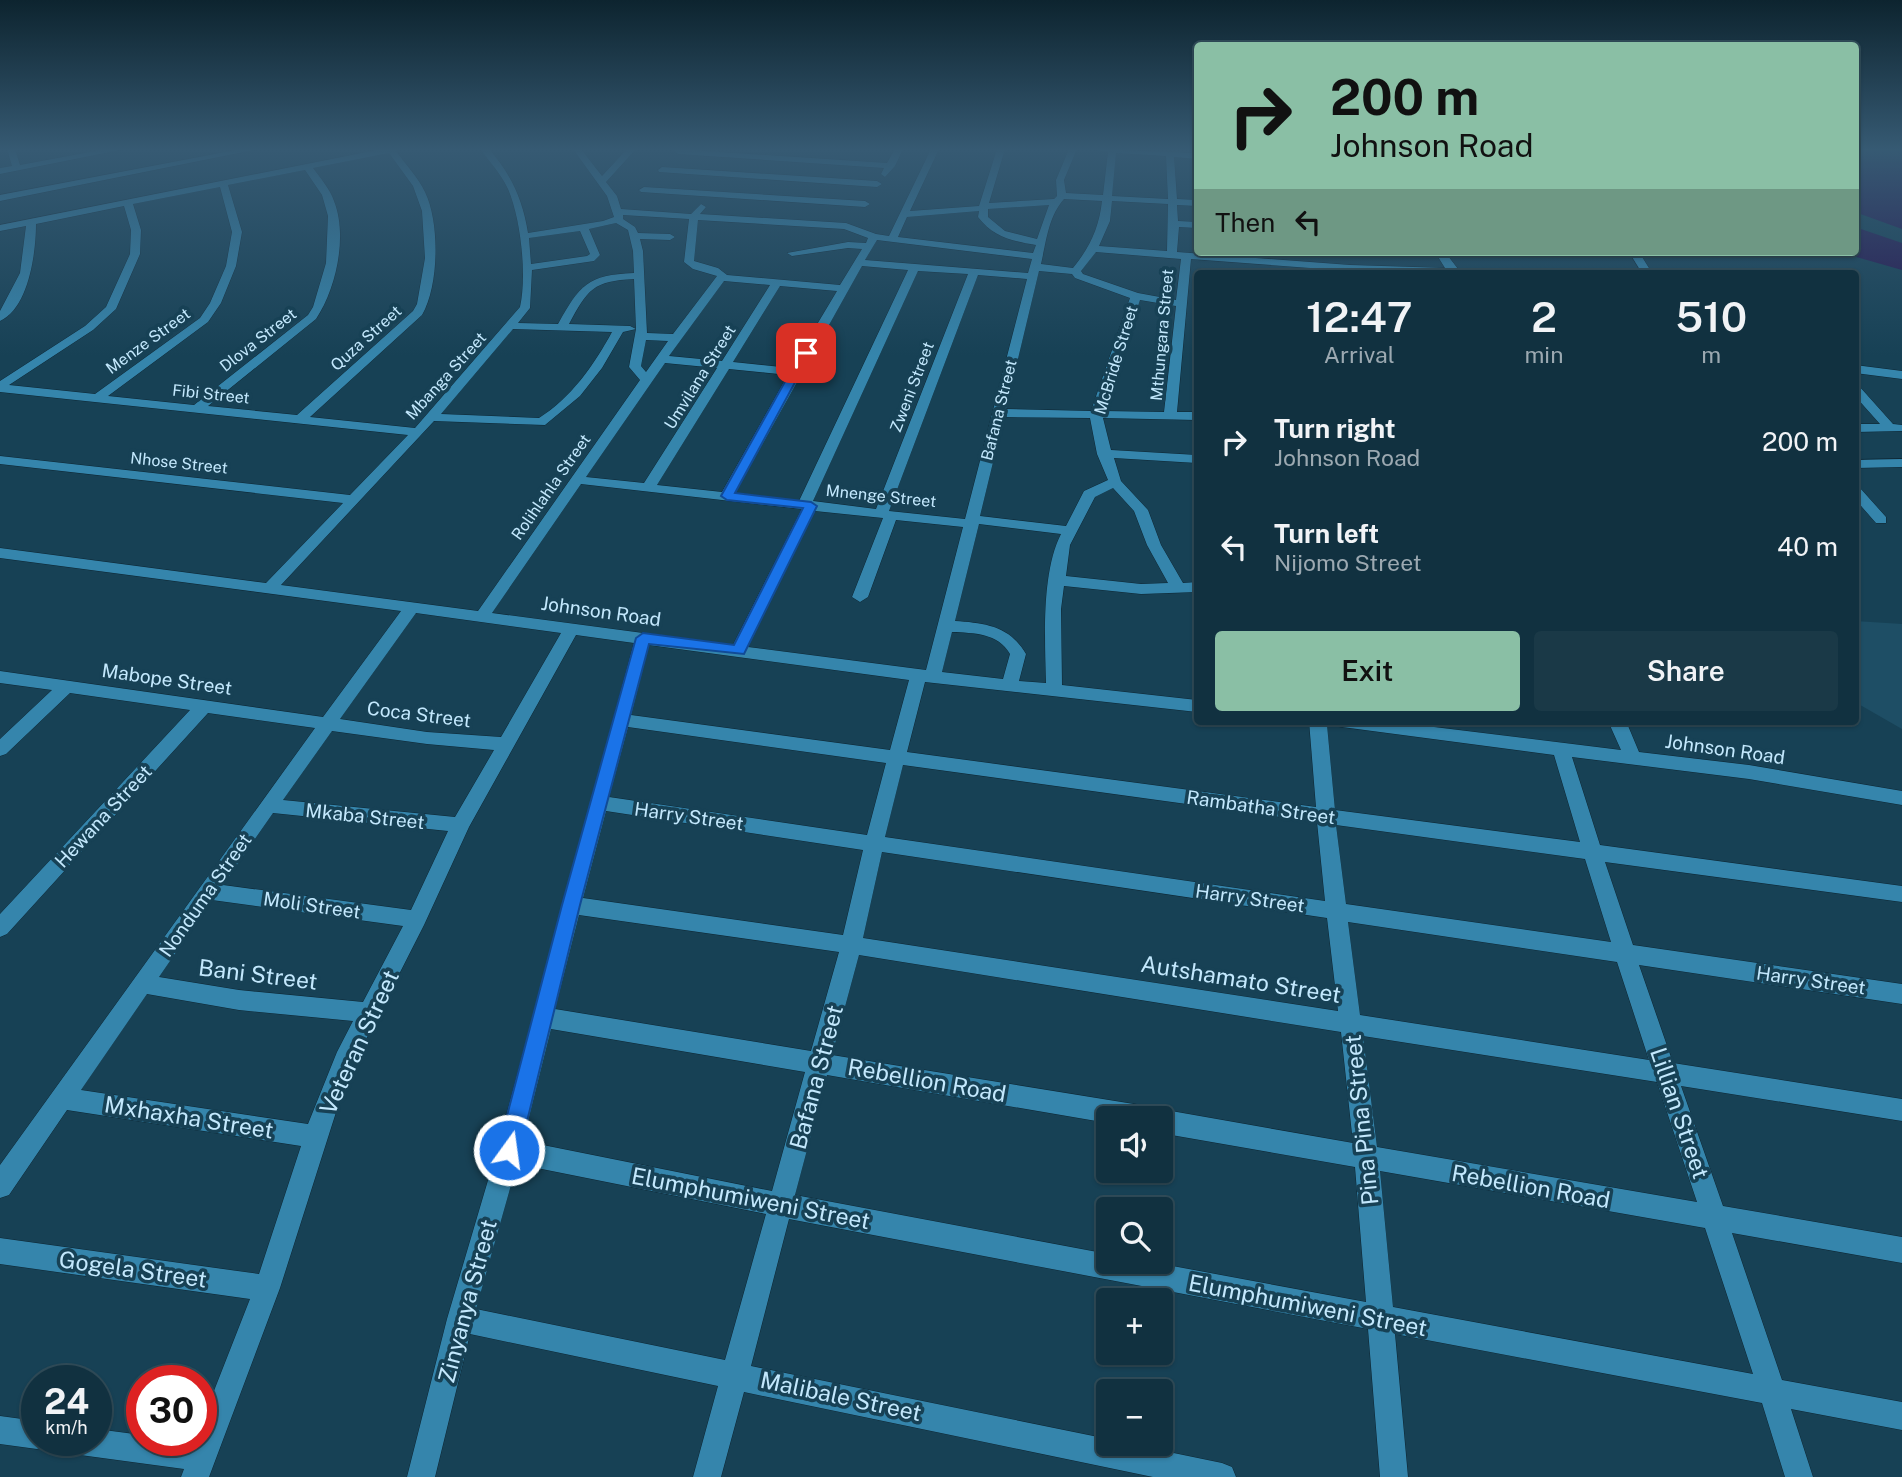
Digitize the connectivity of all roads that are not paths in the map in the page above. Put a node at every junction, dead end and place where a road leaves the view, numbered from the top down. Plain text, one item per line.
1 (52, 218) edge
2 (132, 218) edge
3 (235, 218) edge
4 (334, 218) edge
5 (427, 218) edge
6 (521, 218) edge
7 (603, 218) edge
8 (626, 218) edge
9 (694, 218) edge
10 (719, 218) edge
11 (857, 218) edge
12 (902, 218) edge
13 (985, 218) edge
14 (1048, 218) edge
15 (1105, 218) edge
16 (1173, 218) edge
17 (31, 222) junction
18 (1174, 224) junction
19 (1194, 225) edge
20 (0, 228) edge
21 (584, 228) junction
22 (852, 228) junction
23 (524, 236) junction
24 (635, 236) junction
25 (670, 237) dead end
26 (892, 239) junction
27 (871, 242) junction
28 (1042, 243) junction
29 (1093, 249) junction
30 (792, 253) dead end
31 (1172, 256) junction
32 (1442, 256) edge
33 (1186, 257) junction
34 (1360, 257) dead end
35 (1247, 261) junction
36 (858, 262) junction
37 (914, 267) junction
38 (1035, 267) junction
39 (527, 268) junction
40 (1300, 269) edge
41 (1247, 270) edge
42 (1350, 270) edge
43 (1453, 270) edge
44 (974, 271) junction
45 (1076, 271) junction
46 (638, 276) junction
47 (721, 278) junction
48 (777, 282) junction
49 (843, 288) junction
50 (1136, 296) junction
51 (1182, 304) junction
52 (0, 318) edge
53 (511, 326) junction
54 (561, 328) junction
55 (619, 329) junction
56 (642, 333) junction
57 (677, 338) junction
58 (663, 359) junction
59 (728, 365) junction
60 (1859, 370) edge
61 (795, 372) junction
62 (1902, 375) edge
63 (648, 380) junction
64 (0, 387) edge
65 (1859, 393) edge
66 (96, 399) junction
67 (195, 410) junction
68 (998, 412) junction
69 (1096, 414) junction
70 (1170, 416) junction
71 (1194, 416) edge
72 (431, 417) junction
73 (299, 420) junction
74 (1859, 428) edge
75 (1896, 428) edge
76 (418, 432) junction
77 (1104, 454) junction
78 (1194, 459) edge
79 (0, 460) edge
80 (1902, 463) edge
81 (1859, 464) edge
82 (577, 480) junction
83 (1115, 482) junction
84 (649, 488) junction
85 (1859, 495) edge
86 (727, 496) junction
87 (354, 500) junction
88 (807, 505) junction
89 (886, 514) junction
90 (1881, 520) dead end
91 (972, 521) junction
92 (1070, 530) junction
93 (0, 552) edge
94 (1057, 580) junction
95 (270, 587) junction
96 (1194, 587) edge
97 (1179, 589) junction
98 (860, 597) dead end
99 (413, 606) junction
100 (483, 615) junction
101 (945, 626) junction
102 (572, 628) junction
103 (643, 638) junction
104 (738, 650) junction
105 (925, 676) junction
106 (0, 677) edge
107 (1010, 685) junction
108 (67, 686) junction
109 (1054, 690) junction
110 (205, 705) junction
111 (1194, 706) edge
112 (620, 720) junction
113 (328, 723) junction
114 (1318, 725) edge
115 (1619, 725) edge
116 (1420, 726) edge
117 (506, 744) junction
118 (0, 749) edge
119 (1561, 749) junction
120 (898, 755) junction
121 (1633, 758) junction
122 (1902, 798) edge
123 (598, 803) junction
124 (269, 805) junction
125 (1324, 816) junction
126 (460, 825) junction
127 (874, 843) junction
128 (1591, 851) junction
129 (207, 891) junction
130 (1902, 894) edge
131 (571, 905) junction
132 (1338, 911) junction
133 (417, 919) junction
134 (0, 928) edge
135 (851, 945) junction
136 (1624, 953) junction
137 (142, 984) junction
138 (1902, 994) edge
139 (368, 1012) junction
140 (541, 1017) junction
141 (1351, 1023) junction
142 (820, 1062) junction
143 (1666, 1072) junction
144 (62, 1098) junction
145 (1096, 1109) edge
146 (1902, 1111) edge
147 (1173, 1123) edge
148 (316, 1137) junction
149 (509, 1150) junction
150 (1366, 1156) junction
151 (0, 1186) edge
152 (781, 1205) junction
153 (1716, 1219) junction
154 (1902, 1250) edge
155 (0, 1251) edge
156 (267, 1288) junction
157 (1379, 1318) junction
158 (460, 1319) junction
159 (734, 1374) junction
160 (1772, 1391) junction
161 (1902, 1416) edge
162 (0, 1430) edge
163 (21, 1433) edge
164 (112, 1448) edge
165 (199, 1467) edge
166 (421, 1477) edge
167 (707, 1477) edge
168 (1222, 1477) edge
169 (1394, 1477) edge
170 (1799, 1477) edge

1 - 17 street
2 - 64 street
3 - 66 street, Menze Street
4 - 67 street, Dlova Street
5 - 73 street, Quza Street
6 - 23 street, Mbanga Street
7 - 21 street
8 - 24 street
9 - 47 street
10 - 22 street
11 - 22 street
12 - 26 street
13 - 28 street
14 - 28 street, Bafana Street
15 - 29 street
16 - 18 street, Mthungara Street
17 - 20 street
17 - 52 street
18 - 19 street
18 - 31 street, Mthungara Street
21 - 23 street
21 - 39 street
22 - 27 street
23 - 39 street, Mbanga Street
24 - 25 street
24 - 46 street
26 - 27 street
26 - 38 street
27 - 30 street
27 - 36 street
28 - 38 street, Bafana Street
29 - 31 street
29 - 45 street
31 - 33 street
32 - 43 street
33 - 35 street
33 - 51 street, Mthungara Street
34 - 42 street
35 - 40 street
35 - 41 street
36 - 37 street
36 - 49 street
37 - 44 street
37 - 88 street
38 - 44 street
38 - 45 street
38 - 68 street, Bafana Street
39 - 53 street, Mbanga Street
40 - 42 street
44 - 89 street, Zweni Street
45 - 50 street
46 - 54 street
46 - 56 street
47 - 48 street
47 - 57 street, Rolihlahla Street
48 - 49 street
48 - 59 street, Umvilana Street
49 - 61 street
50 - 51 street
50 - 69 street, McBride Street
51 - 70 street, Mthungara Street
53 - 54 street
53 - 72 street, Mbanga Street
54 - 55 street
55 - 56 street
55 - 72 street
56 - 57 street
56 - 63 street
57 - 58 street, Rolihlahla Street
58 - 59 street
58 - 63 street, Rolihlahla Street
59 - 61 street
59 - 84 street, Umvilana Street
60 - 62 street
61 - 86 street
63 - 82 street, Rolihlahla Street
64 - 66 street, Fibi Street
65 - 75 street
66 - 67 street, Fibi Street
67 - 73 street, Fibi Street
68 - 69 street
68 - 91 street, Bafana Street
69 - 70 street
69 - 77 street, McBride Street
70 - 71 street
72 - 76 street, Mbanga Street
73 - 76 street, Fibi Street
74 - 75 street
76 - 87 street, Mbanga Street
77 - 78 street
77 - 83 street, McBride Street
79 - 87 street, Nhose Street
80 - 81 street
82 - 84 street, Mnenge Street
82 - 100 street, Rolihlahla Street
83 - 92 street
83 - 97 street
84 - 86 street, Mnenge Street
85 - 90 street
86 - 88 street, Mnenge Street
87 - 95 street, Mbanga Street
88 - 89 street, Mnenge Street
88 - 104 street
89 - 91 street, Mnenge Street
89 - 98 street, Zweni Street
91 - 92 street, Mnenge Street
91 - 101 street, Bafana Street
92 - 94 street
93 - 95 street, Johnson Road
94 - 97 street
94 - 109 street
95 - 99 street, Johnson Road
96 - 97 street
99 - 100 street, Johnson Road
99 - 113 street, Nonduma Street
100 - 102 street, Johnson Road
101 - 105 street, Bafana Street
101 - 107 street
102 - 103 street, Johnson Road
102 - 117 street, Veteran Street
103 - 104 street, Johnson Road
103 - 112 street, Zinyanya Street
104 - 105 street, Johnson Road
105 - 107 street, Johnson Road
105 - 120 street, Bafana Street
106 - 108 street, Mabope Street
107 - 109 street, Johnson Road
108 - 110 street, Mabope Street
108 - 118 street
109 - 111 street, Johnson Road
110 - 113 street, Mabope Street
110 - 134 street, Hewana Street
112 - 120 street, Rambatha Street
112 - 123 street, Zinyanya Street
113 - 117 street, Coca Street
113 - 124 street, Nonduma Street
114 - 125 street, Pina Pina Street
115 - 121 street
116 - 119 street, Johnson Road
117 - 126 street, Veteran Street
119 - 121 street, Johnson Road
119 - 128 street, Lillian Street
120 - 125 street, Rambatha Street
120 - 127 street, Bafana Street
121 - 122 street, Johnson Road
123 - 127 street, Harry Street
123 - 131 street, Zinyanya Street
124 - 126 street, Mkaba Street
124 - 129 street, Nonduma Street
125 - 128 street, Rambatha Street
125 - 132 street, Pina Pina Street
126 - 133 street, Veteran Street
127 - 132 street, Harry Street
127 - 135 street, Bafana Street
128 - 130 street, Rambatha Street
128 - 136 street, Lillian Street
129 - 133 street, Moli Street
129 - 137 street, Nonduma Street
131 - 135 street, Autshamato Street
131 - 140 street, Zinyanya Street
132 - 136 street, Harry Street
132 - 141 street, Pina Pina Street
133 - 139 street, Veteran Street
135 - 141 street, Autshamato Street
135 - 142 street, Bafana Street
136 - 138 street, Harry Street
136 - 143 street, Lillian Street
137 - 139 street, Bani Street
137 - 144 street, Nonduma Street
139 - 148 street, Veteran Street
140 - 142 street, Rebellion Road
140 - 149 street, Zinyanya Street
141 - 143 street, Autshamato Street
141 - 150 street, Pina Pina Street
142 - 145 street, Rebellion Road
142 - 152 street, Bafana Street
143 - 146 street, Autshamato Street
143 - 153 street, Lillian Street
144 - 148 street, Mxhaxha Street
144 - 151 street, Nonduma Street
147 - 150 street, Rebellion Road
148 - 156 street, Veteran Street
149 - 152 street, Elumphumiweni Street
149 - 158 street, Zinyanya Street
150 - 153 street, Rebellion Road
150 - 157 street, Pina Pina Street
152 - 157 street, Elumphumiweni Street
152 - 159 street, Bafana Street
153 - 154 street, Rebellion Road
153 - 160 street, Lillian Street
155 - 156 street, Gogela Street
156 - 165 street, Veteran Street
157 - 160 street, Elumphumiweni Street
157 - 169 street, Pina Pina Street
158 - 159 street, Malibale Street
158 - 166 street, Zinyanya Street
159 - 167 street, Bafana Street
159 - 168 street, Malibale Street
160 - 161 street, Elumphumiweni Street
160 - 170 street, Lillian Street
162 - 163 street
164 - 165 street

